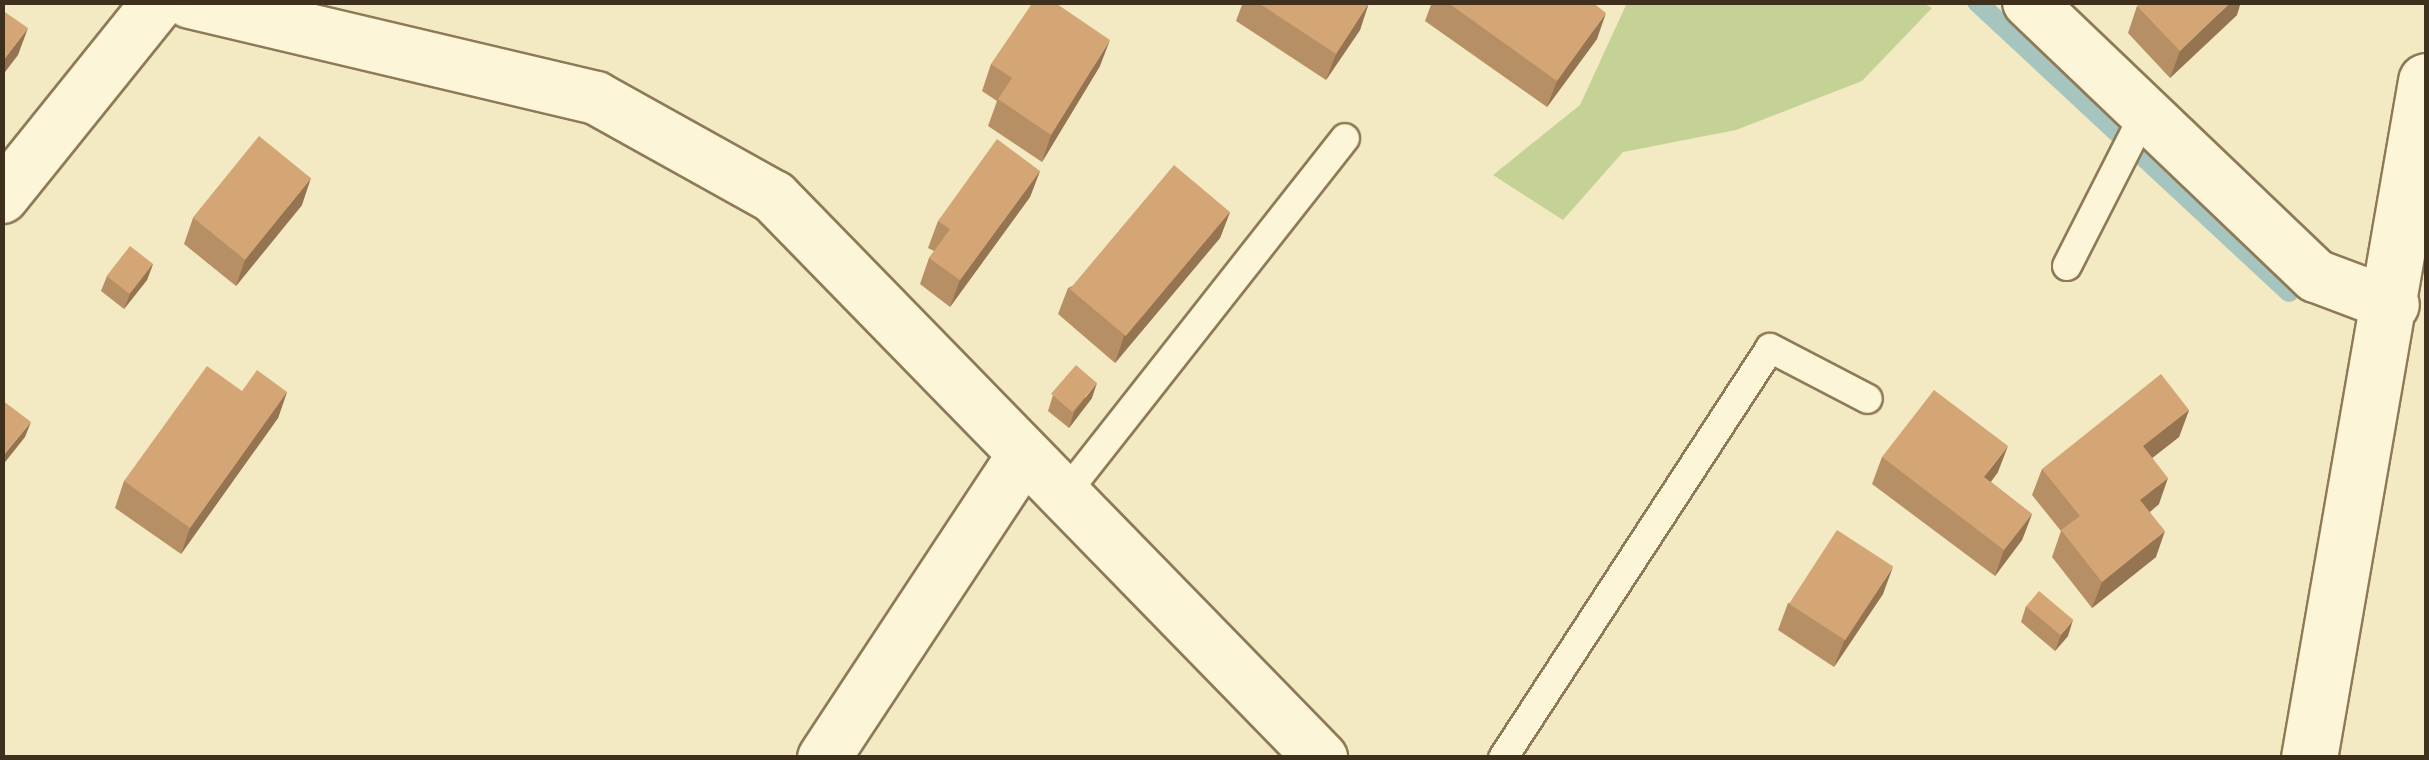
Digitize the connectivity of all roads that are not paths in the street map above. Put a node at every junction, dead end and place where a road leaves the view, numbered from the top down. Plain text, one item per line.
1 (159, 2) edge
2 (190, 2) edge
3 (2030, 2) edge
4 (2426, 81) edge
5 (2142, 118) junction
6 (1345, 138) dead end
7 (2, 197) edge
8 (2066, 266) dead end
9 (2393, 305) junction
10 (1868, 398) dead end
11 (1021, 460) junction
12 (1061, 499) junction
13 (2311, 754) edge
14 (824, 758) edge
15 (1321, 758) edge
16 (1504, 758) edge

1 - 7 street
2 - 11 street
3 - 5 street
4 - 9 main road
5 - 8 lane
5 - 9 street
6 - 12 lane
9 - 13 main road
10 - 16 lane
11 - 12 street
11 - 14 street
12 - 15 street

